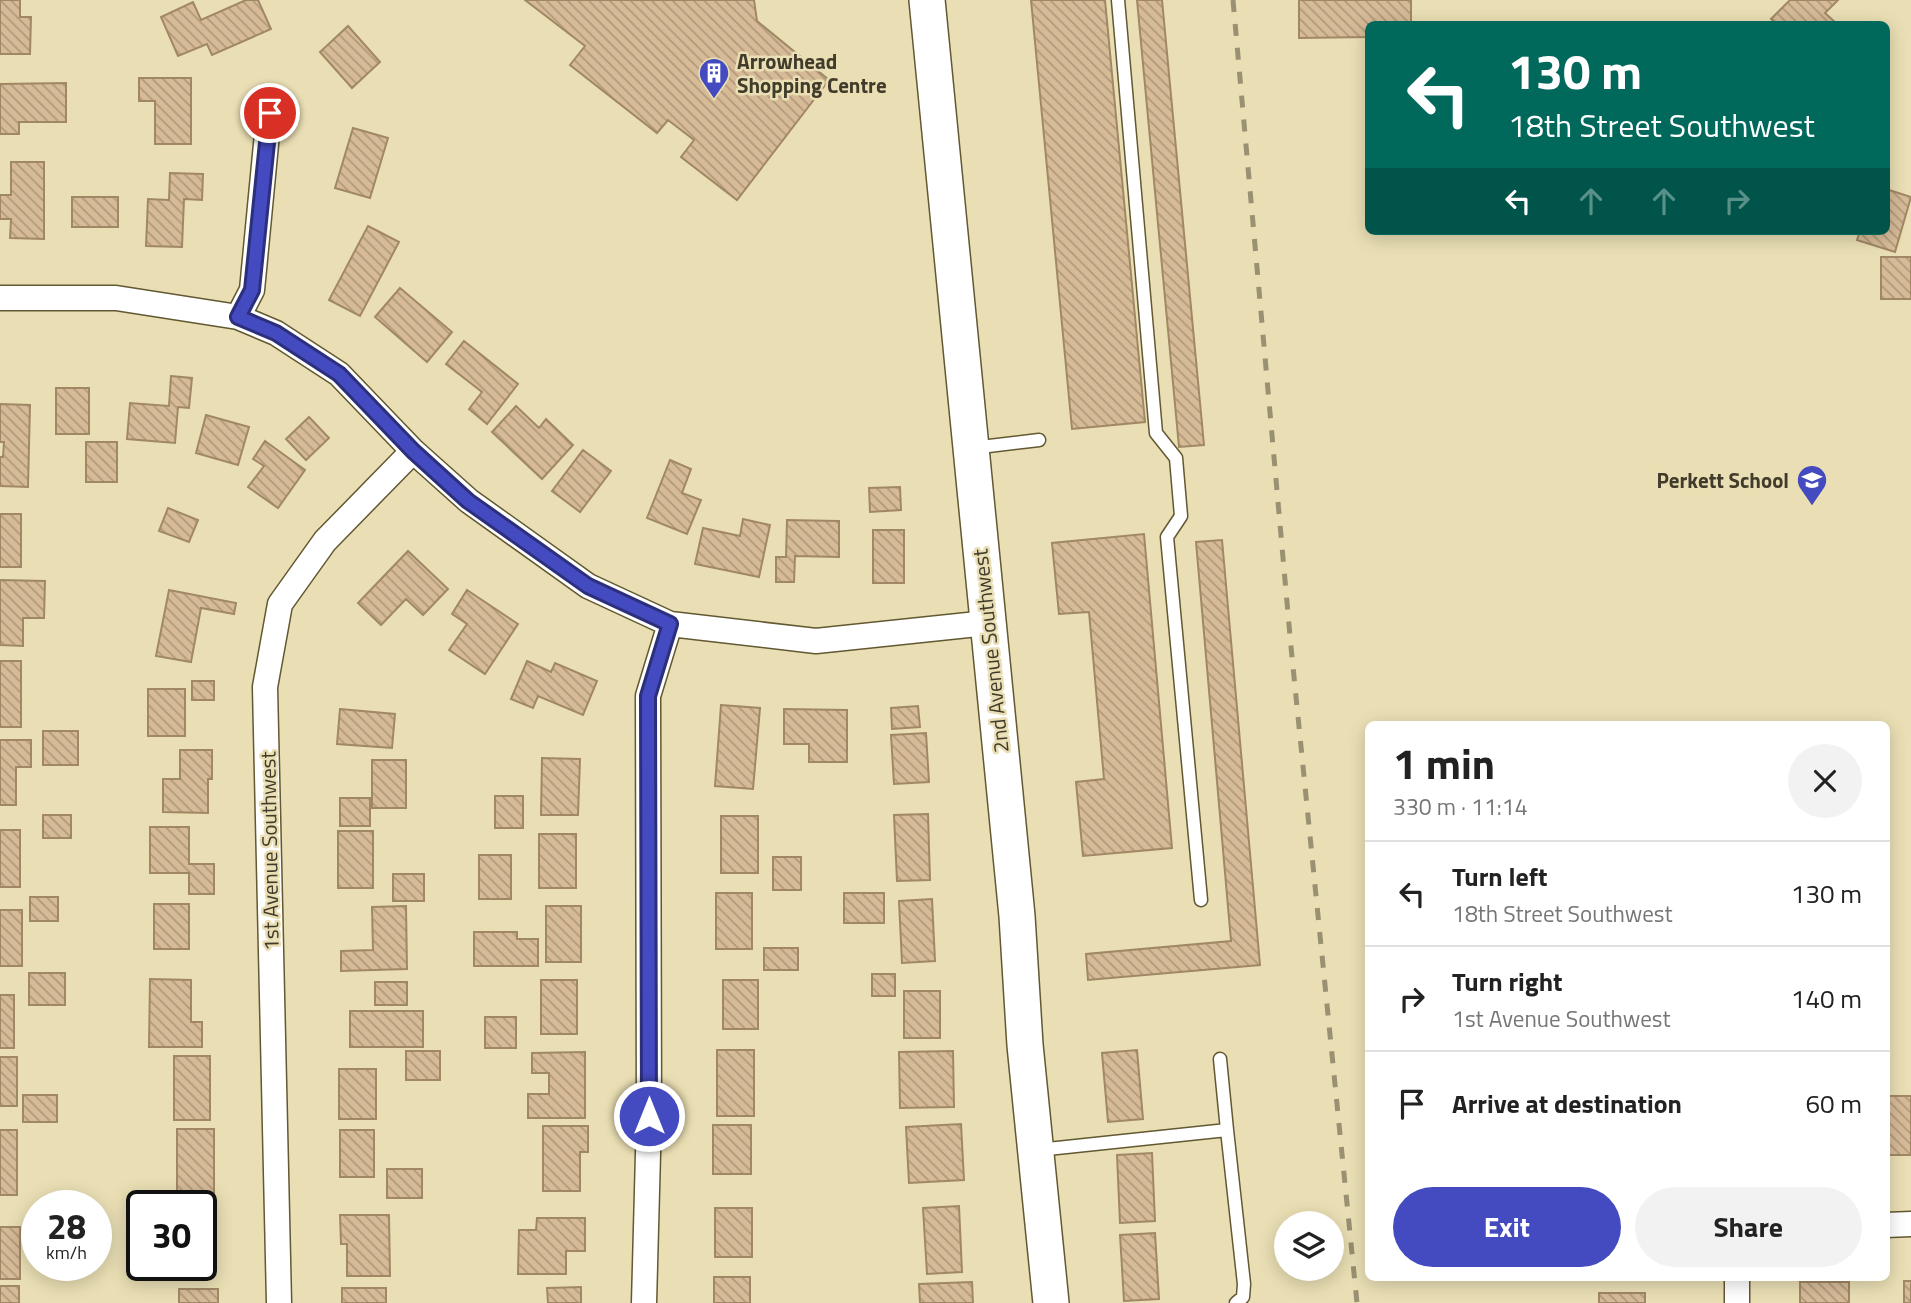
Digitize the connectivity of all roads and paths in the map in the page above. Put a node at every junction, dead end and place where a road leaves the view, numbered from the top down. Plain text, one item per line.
1 (927, 0) edge
2 (1118, 0) edge
3 (270, 113) dead end
4 (0, 298) edge
5 (238, 317) junction
6 (1039, 440) dead end
7 (972, 449) junction
8 (413, 451) junction
9 (987, 623) junction
10 (670, 624) junction
11 (1201, 900) dead end
12 (1220, 1059) dead end
13 (1227, 1129) junction
14 (1037, 1150) junction
15 (1890, 1224) edge
16 (1911, 1224) edge
17 (1737, 1281) edge
18 (279, 1303) edge
19 (644, 1303) edge
20 (1051, 1303) edge
21 (1236, 1303) edge
22 (1737, 1303) edge

1 - 7 street, 2nd Avenue Southwest
2 - 11 lane
3 - 5 street
4 - 5 street
5 - 8 street
6 - 7 lane
7 - 9 street, 2nd Avenue Southwest
8 - 10 street
8 - 18 street, 1st Avenue Southwest
9 - 10 street
9 - 14 street, 2nd Avenue Southwest
10 - 19 street
12 - 13 lane
13 - 14 lane
13 - 21 lane
14 - 20 street, 2nd Avenue Southwest
15 - 16 street
17 - 22 street

